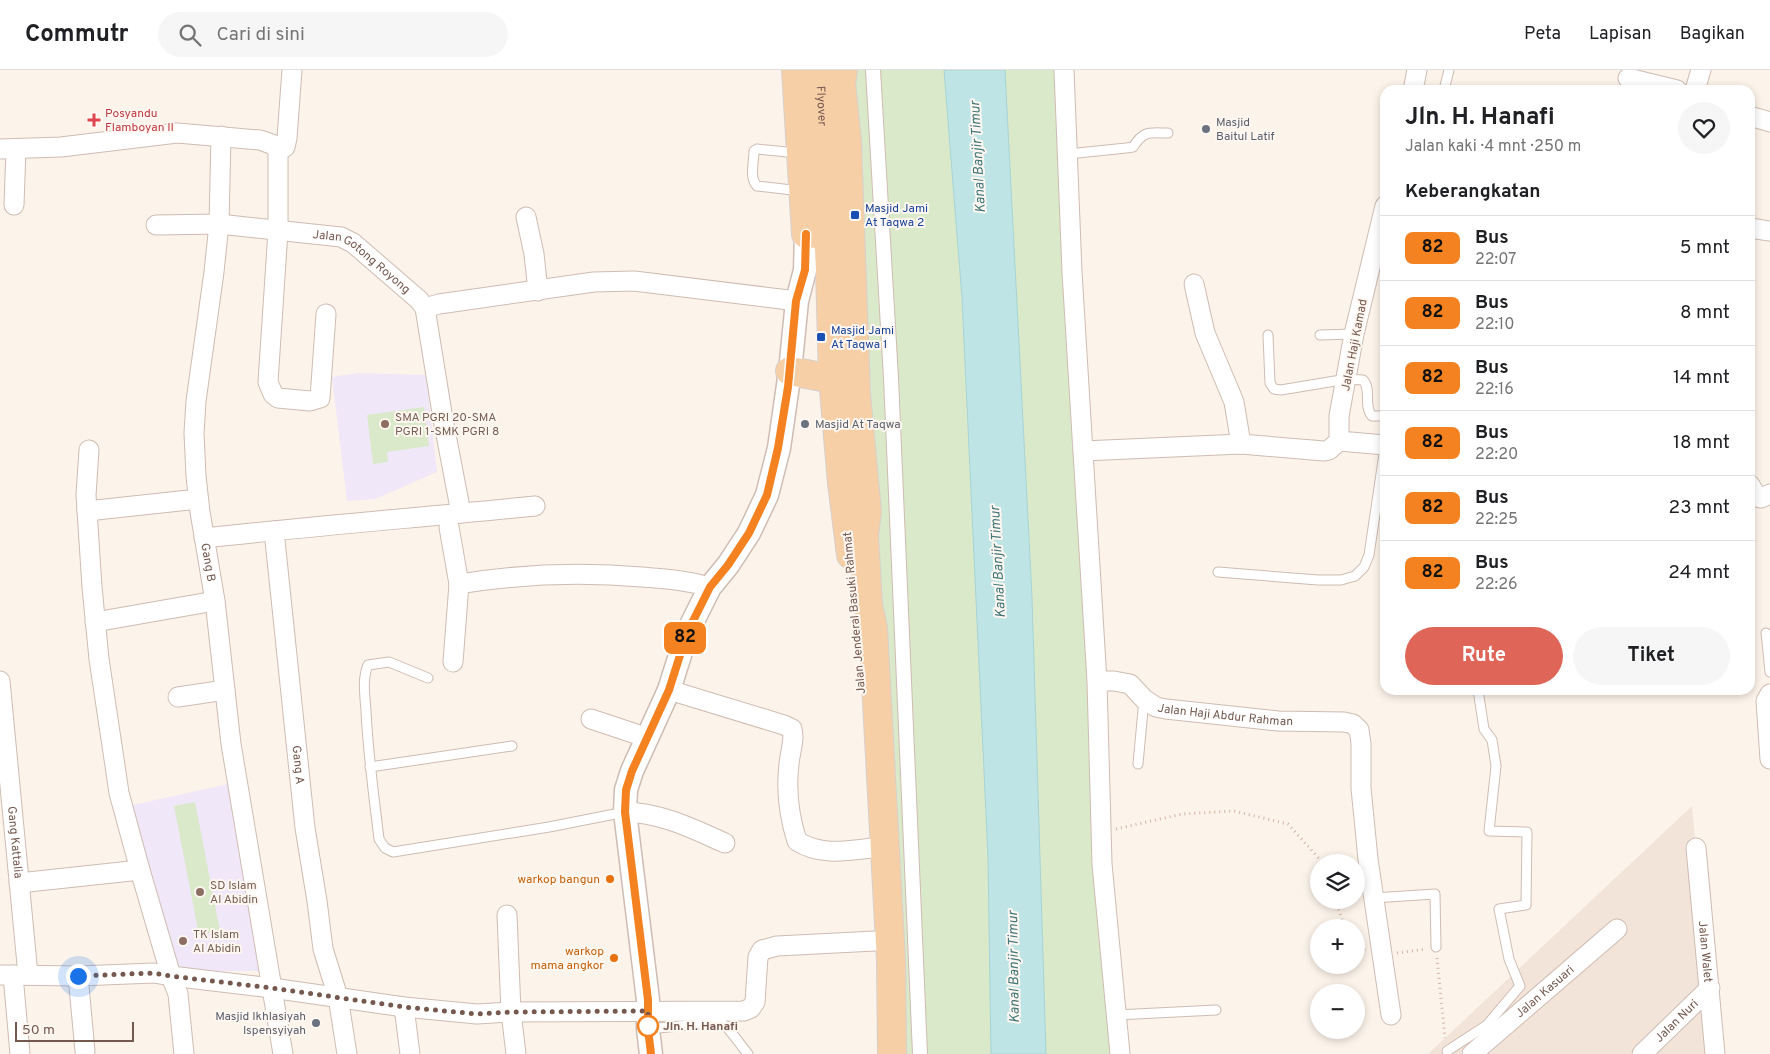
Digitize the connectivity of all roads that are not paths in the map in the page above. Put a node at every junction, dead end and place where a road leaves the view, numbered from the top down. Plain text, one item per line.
1 (292, 70) edge
2 (796, 70) edge
3 (820, 70) edge
4 (843, 70) edge
5 (847, 70) edge
6 (873, 70) edge
7 (1064, 70) edge
8 (1417, 70) edge
9 (1449, 70) edge
10 (1701, 70) edge
11 (1628, 78) dead end
12 (1414, 85) edge
13 (1445, 85) edge
14 (1657, 85) edge
15 (1697, 85) edge
16 (1168, 133) dead end
17 (221, 136) junction
18 (824, 146) junction
19 (8, 149) edge
20 (278, 152) junction
21 (1068, 154) junction
22 (804, 191) junction
23 (14, 205) dead end
24 (526, 217) dead end
25 (219, 224) junction
26 (156, 225) dead end
27 (1755, 229) edge
28 (278, 231) junction
29 (827, 231) junction
30 (1770, 231) edge
31 (1380, 243) edge
32 (1194, 284) dead end
33 (538, 291) junction
34 (796, 301) junction
35 (425, 308) junction
36 (326, 314) dead end
37 (1354, 334) junction
38 (1268, 335) dead end
39 (1320, 336) dead end
40 (790, 371) junction
41 (833, 379) junction
42 (1347, 379) junction
43 (1380, 416) edge
44 (1339, 441) junction
45 (1241, 444) junction
46 (1380, 445) edge
47 (89, 450) dead end
48 (1082, 450) junction
49 (1380, 480) edge
50 (1755, 494) edge
51 (1770, 494) edge
52 (198, 499) junction
53 (535, 506) dead end
54 (87, 511) junction
55 (455, 520) junction
56 (274, 530) junction
57 (204, 538) junction
58 (1218, 572) dead end
59 (460, 584) junction
60 (710, 587) junction
61 (215, 601) junction
62 (95, 622) junction
63 (1766, 633) dead end
64 (453, 662) dead end
65 (1770, 672) edge
66 (428, 678) dead end
67 (0, 681) edge
68 (1097, 681) junction
69 (226, 690) junction
70 (669, 690) junction
71 (1770, 694) edge
72 (1479, 695) edge
73 (178, 697) dead end
74 (1144, 699) junction
75 (591, 718) dead end
76 (648, 738) junction
77 (512, 746) dead end
78 (1770, 759) edge
79 (1138, 764) dead end
80 (370, 767) junction
81 (625, 812) junction
82 (726, 843) dead end
83 (872, 848) junction
84 (1696, 848) dead end
85 (140, 870) junction
86 (19, 883) junction
87 (1373, 898) junction
88 (507, 915) dead end
89 (1616, 929) dead end
90 (875, 941) junction
91 (1436, 947) road end
92 (14, 975) edge
93 (78, 976) junction
94 (170, 976) junction
95 (272, 988) junction
96 (1710, 988) junction
97 (338, 997) junction
98 (404, 1007) junction
99 (1216, 1010) dead end
100 (511, 1012) junction
101 (1116, 1015) junction
102 (1391, 1015) dead end
103 (648, 1020) junction
104 (86, 1051) dead end
105 (1447, 1051) road end
106 (20, 1054) edge
107 (184, 1054) edge
108 (283, 1054) edge
109 (347, 1054) edge
110 (410, 1054) edge
111 (516, 1054) edge
112 (651, 1054) edge
113 (748, 1054) edge
114 (878, 1054) edge
115 (892, 1054) edge
116 (920, 1054) edge
117 (1120, 1054) edge
118 (1472, 1054) edge
119 (1642, 1054) edge
120 (1715, 1054) edge

1 - 20 street
2 - 18 main road, Jalan Jenderal Basuki Rahmat
3 - 18 main road, Flyover
4 - 18 main road, Flyover
5 - 29 main road, Jalan Jenderal Basuki Rahmat
6 - 116 street
7 - 21 street
8 - 12 street
9 - 13 lane
10 - 15 street
11 - 14 street
16 - 21 lane
17 - 19 street
17 - 20 street
17 - 25 street, Gang B
18 - 22 main road, Jalan Jenderal Basuki Rahmat
18 - 22 lane
18 - 29 main road, Jalan Jenderal Basuki Rahmat
19 - 23 street
20 - 28 street
21 - 48 street
22 - 29 main road, Jalan Jenderal Basuki Rahmat
24 - 33 street
25 - 26 street, Jalan Gotong Royong
25 - 28 street, Jalan Gotong Royong
25 - 52 street, Gang B
27 - 30 street
28 - 35 street, Jalan Gotong Royong
28 - 36 street
29 - 34 street
29 - 41 main road, Jalan Jenderal Basuki Rahmat
29 - 115 main road, Jalan Jenderal Basuki Rahmat
31 - 37 street, Jalan Haji Kamad
32 - 45 street
33 - 34 street
33 - 35 street
34 - 40 street
35 - 55 street
37 - 39 lane
37 - 42 street, Jalan Haji Kamad
38 - 42 lane
40 - 41 main road
40 - 60 street
41 - 83 main road, Jalan Jenderal Basuki Rahmat
42 - 43 lane
42 - 44 street, Jalan Haji Kamad
44 - 45 street
44 - 46 street
45 - 48 street
47 - 54 street
48 - 68 street
49 - 58 lane
50 - 51 street
52 - 54 street
52 - 57 street, Gang B
53 - 55 street
54 - 62 street
55 - 56 street
55 - 59 street
56 - 57 street
56 - 97 street, Gang A
57 - 61 street, Gang B
59 - 60 street
59 - 64 street
60 - 70 street
61 - 62 street
61 - 69 street, Gang B
62 - 85 street
63 - 65 lane
66 - 80 lane
67 - 86 street, Gang Kattalia
68 - 74 street, Jalan Haji Abdur Rahman
68 - 101 street
69 - 73 street
69 - 95 street, Gang B
70 - 76 street
70 - 83 street
71 - 78 street
72 - 105 lane
74 - 79 lane
74 - 87 street, Jalan Haji Abdur Rahman
75 - 76 street
76 - 81 street
77 - 80 lane
80 - 81 lane
81 - 82 street
81 - 103 street
83 - 90 main road, Jalan Jenderal Basuki Rahmat
84 - 96 street, Jalan Walet
85 - 86 street
85 - 94 street
86 - 92 street, Gang Kattalia
87 - 91 lane
87 - 102 street
88 - 100 street
89 - 118 street, Jalan Kasuari
90 - 103 street
90 - 114 main road, Jalan Jenderal Basuki Rahmat
92 - 93 street
92 - 106 street, Gang Kattalia
93 - 94 street
93 - 104 street
94 - 95 street
94 - 107 street
95 - 97 street
95 - 108 street, Gang B
96 - 119 street, Jalan Nuri
96 - 120 street, Jalan Walet
97 - 98 street
97 - 109 street, Gang A
98 - 100 street
98 - 110 street
99 - 101 lane
100 - 103 street
100 - 111 street
101 - 117 street
103 - 112 street
103 - 113 lane

